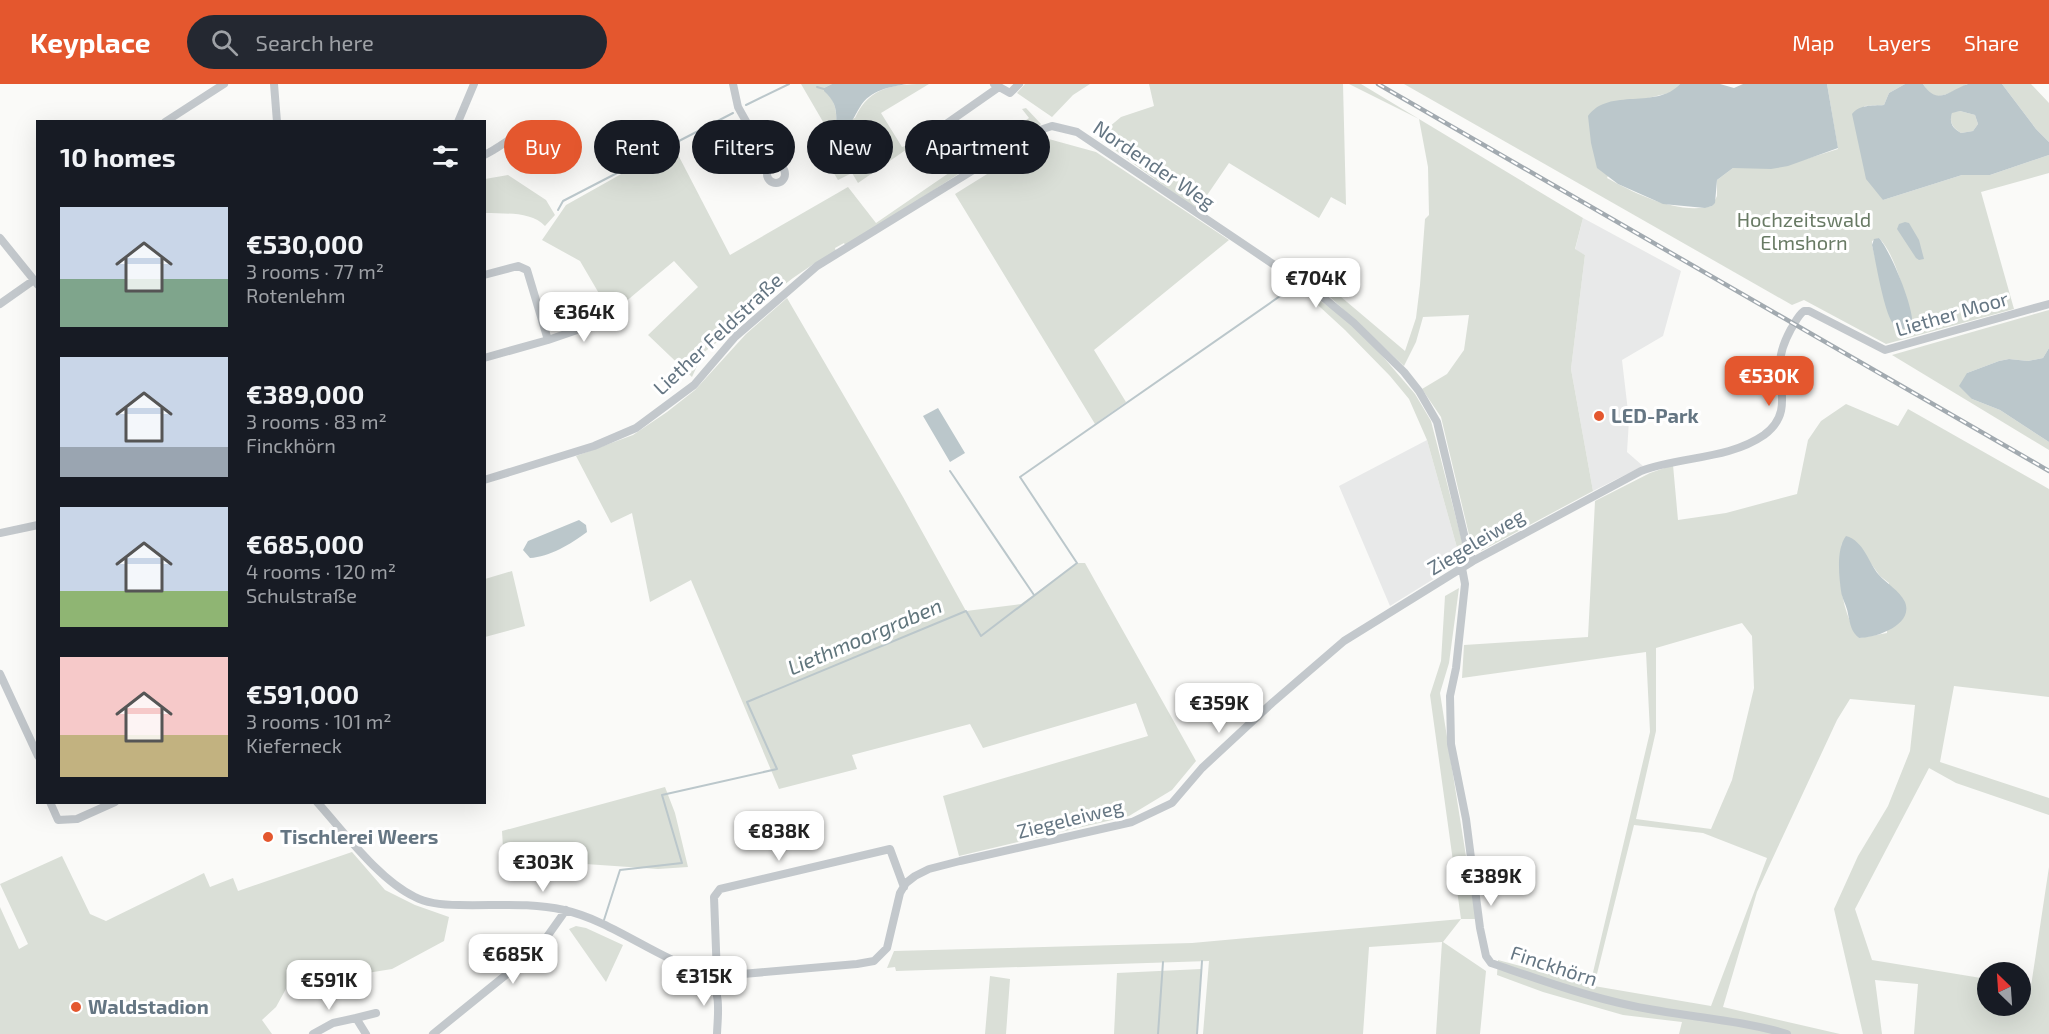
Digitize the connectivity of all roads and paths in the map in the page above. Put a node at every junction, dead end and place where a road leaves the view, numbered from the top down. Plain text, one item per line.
1 (224, 84) edge
2 (274, 84) edge
3 (474, 84) edge
4 (733, 84) edge
5 (1019, 84) edge
6 (996, 86) edge
7 (168, 120) edge
8 (277, 120) edge
9 (459, 120) edge
10 (745, 120) edge
11 (950, 120) edge
12 (1052, 126) joint
13 (504, 143) edge
14 (486, 154) edge
15 (0, 238) edge
16 (486, 274) edge
17 (36, 282) edge
18 (0, 304) edge
19 (2049, 304) edge
20 (1801, 312) joint
21 (609, 319) dead end
22 (548, 340) junction
23 (486, 357) edge
24 (486, 479) edge
25 (36, 525) edge
26 (0, 533) edge
27 (1473, 561) junction
28 (1462, 568) junction
29 (0, 674) edge
30 (36, 752) edge
31 (51, 804) edge
32 (111, 804) edge
33 (319, 804) edge
34 (904, 887) junction
35 (566, 910) junction
36 (713, 977) junction
37 (376, 1013) dead end
38 (356, 1018) junction
39 (313, 1034) edge
40 (366, 1034) edge
41 (433, 1034) edge
42 (717, 1034) edge
43 (1787, 1034) edge

1 - 7 street
2 - 8 street
3 - 9 street
4 - 10 street
5 - 6 street
6 - 11 street
12 - 24 street, Liether Feldstraße
12 - 27 street, Nordender Weg
13 - 14 street
15 - 17 street
16 - 22 street
17 - 18 street
19 - 20 street, Liether Moor
20 - 27 street, Ziegeleiweg
21 - 22 street
22 - 23 street
25 - 26 street
27 - 28 street, Ziegeleiweg
28 - 34 street, Ziegeleiweg
28 - 43 street, Finckhörn
29 - 30 street
31 - 32 street
33 - 35 street
34 - 36 street
34 - 36 street
35 - 36 street
35 - 41 street
36 - 42 street
37 - 38 street
38 - 39 street
38 - 40 street

